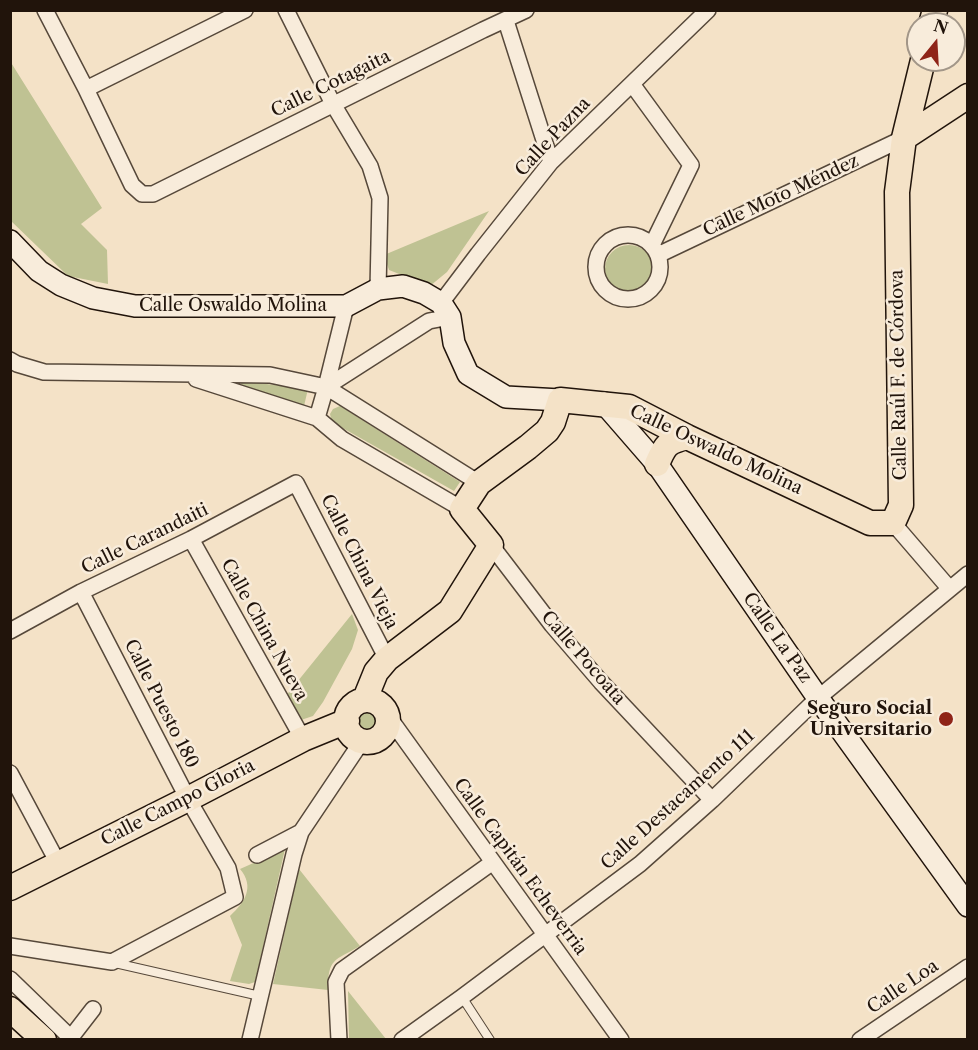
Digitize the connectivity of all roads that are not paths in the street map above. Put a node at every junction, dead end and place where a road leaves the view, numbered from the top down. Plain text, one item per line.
1 (45, 10) edge
2 (245, 10) edge
3 (285, 10) edge
4 (526, 10) edge
5 (708, 10) edge
6 (506, 21) junction
7 (920, 72) edge
8 (632, 84) junction
9 (86, 89) junction
10 (968, 96) edge
11 (333, 104) junction
12 (903, 138) junction
13 (551, 162) junction
14 (10, 241) edge
15 (655, 250) junction
16 (378, 289) junction
17 (346, 306) junction
18 (446, 310) junction
19 (10, 360) edge
20 (179, 374) junction
21 (326, 387) junction
22 (560, 400) junction
23 (604, 403) junction
24 (317, 418) junction
25 (687, 437) junction
26 (657, 464) junction
27 (296, 483) joint
28 (479, 483) junction
29 (462, 509) junction
30 (893, 524) junction
31 (191, 539) junction
32 (491, 545) junction
33 (968, 574) edge
34 (949, 588) junction
35 (81, 592) junction
36 (10, 631) edge
37 (387, 659) junction
38 (818, 698) junction
39 (365, 699) junction
40 (388, 716) junction
41 (347, 721) junction
42 (303, 739) junction
43 (362, 741) junction
44 (10, 773) edge
45 (188, 800) junction
46 (712, 800) junction
47 (301, 832) junction
48 (257, 855) dead end
49 (493, 862) junction
50 (58, 863) junction
51 (10, 888) edge
52 (968, 906) edge
53 (544, 934) junction
54 (10, 946) edge
55 (112, 962) junction
56 (968, 967) edge
57 (10, 979) edge
58 (260, 996) junction
59 (462, 997) junction
60 (10, 1009) edge
61 (93, 1009) dead end
62 (407, 1038) edge
63 (71, 1039) edge
64 (44, 1040) edge
65 (250, 1040) edge
66 (339, 1040) edge
67 (490, 1040) edge
68 (621, 1040) edge
69 (860, 1040) edge

1 - 9 street
2 - 9 street
3 - 11 street
4 - 6 street, Calle Cotagaita
5 - 8 street, Calle Pazna
6 - 11 street, Calle Cotagaita
6 - 13 street
7 - 12 main road, Calle Raúl F. de Córdova
8 - 13 street, Calle Pazna
8 - 15 street
9 - 11 street, Calle Cotagaita
10 - 12 main road
11 - 16 street
12 - 15 street, Calle Moto Méndez
12 - 30 main road, Calle Raúl F. de Córdova
13 - 18 street, Calle Pazna
14 - 17 main road, Calle Oswaldo Molina
15 - 15 street
16 - 17 main road, Calle Oswaldo Molina
16 - 18 main road, Calle Oswaldo Molina
17 - 21 street
18 - 21 street
18 - 22 main road, Calle Oswaldo Molina
19 - 20 street
20 - 21 street
20 - 24 street
21 - 24 street
21 - 28 street
22 - 23 main road, Calle Oswaldo Molina
22 - 28 main road
23 - 25 main road, Calle Oswaldo Molina
23 - 26 main road, Calle La Paz
24 - 29 street
25 - 26 main road
25 - 30 main road, Calle Oswaldo Molina
26 - 38 main road, Calle La Paz
27 - 31 street, Calle Carandaiti
27 - 37 street, Calle China Vieja
28 - 29 main road
29 - 32 main road, Calle Pocoata
30 - 34 street
31 - 35 street, Calle Carandaiti
31 - 42 street, Calle China Nueva
32 - 37 main road
32 - 46 street, Calle Pocoata
33 - 34 street, Calle Destacamento 111
34 - 38 street, Calle Destacamento 111
35 - 36 street, Calle Carandaiti
35 - 45 street, Calle Puesto 180
37 - 39 main road
38 - 46 street, Calle Destacamento 111
38 - 52 main road, Calle La Paz
39 - 40 main road
39 - 41 main road
40 - 43 main road
40 - 49 street, Calle Capitán Echeverria
41 - 42 main road, Calle Campo Gloria
41 - 43 main road
42 - 45 main road, Calle Campo Gloria
43 - 47 street
44 - 50 street
45 - 50 main road, Calle Campo Gloria
45 - 55 street, Calle Puesto 180
46 - 53 street, Calle Destacamento 111
47 - 48 street
47 - 58 street
49 - 53 street, Calle Capitán Echeverria
49 - 66 street
50 - 51 main road, Calle Campo Gloria
53 - 59 street, Calle Destacamento 111
53 - 68 street, Calle Capitán Echeverria
54 - 55 street
55 - 58 lane
56 - 69 street, Calle Loa
57 - 63 street
58 - 65 street
59 - 62 street, Calle Destacamento 111
59 - 67 lane
60 - 64 main road
61 - 63 street

